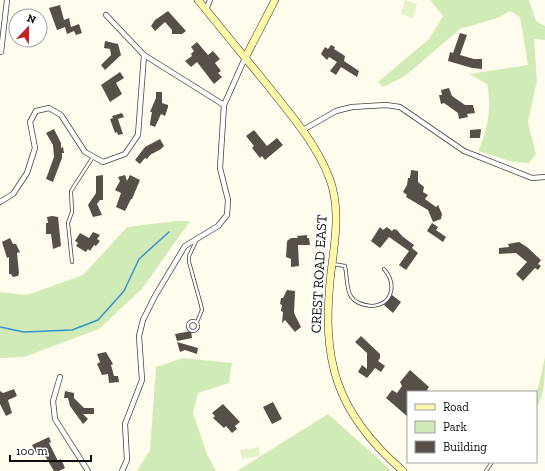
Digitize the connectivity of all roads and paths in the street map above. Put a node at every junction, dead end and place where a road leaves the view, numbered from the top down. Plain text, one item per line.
1 (7, 0) edge
2 (198, 0) edge
3 (210, 0) edge
4 (275, 0) edge
5 (206, 10) junction
6 (106, 15) dead end
7 (1, 52) edge
8 (144, 55) junction
9 (245, 58) junction
10 (224, 105) junction
11 (304, 130) junction
12 (93, 156) junction
13 (545, 177) edge
14 (0, 202) edge
15 (198, 237) junction
16 (72, 262) dead end
17 (332, 264) junction
18 (384, 269) dead end
19 (197, 322) junction
20 (60, 377) dead end
21 (88, 471) edge
22 (122, 471) edge
23 (403, 471) edge

1 - 7 street
2 - 5 street, CREST ROAD EAST
3 - 5 street
4 - 9 street
5 - 9 street, CREST ROAD EAST
6 - 8 street
8 - 10 street
8 - 12 street
9 - 10 street
9 - 11 street, CREST ROAD EAST
10 - 15 street
11 - 13 street
11 - 17 street, CREST ROAD EAST
12 - 14 street
12 - 16 lane
15 - 19 lane
15 - 22 street
17 - 18 lane
17 - 23 street, CREST ROAD EAST
19 - 19 lane
20 - 21 street

